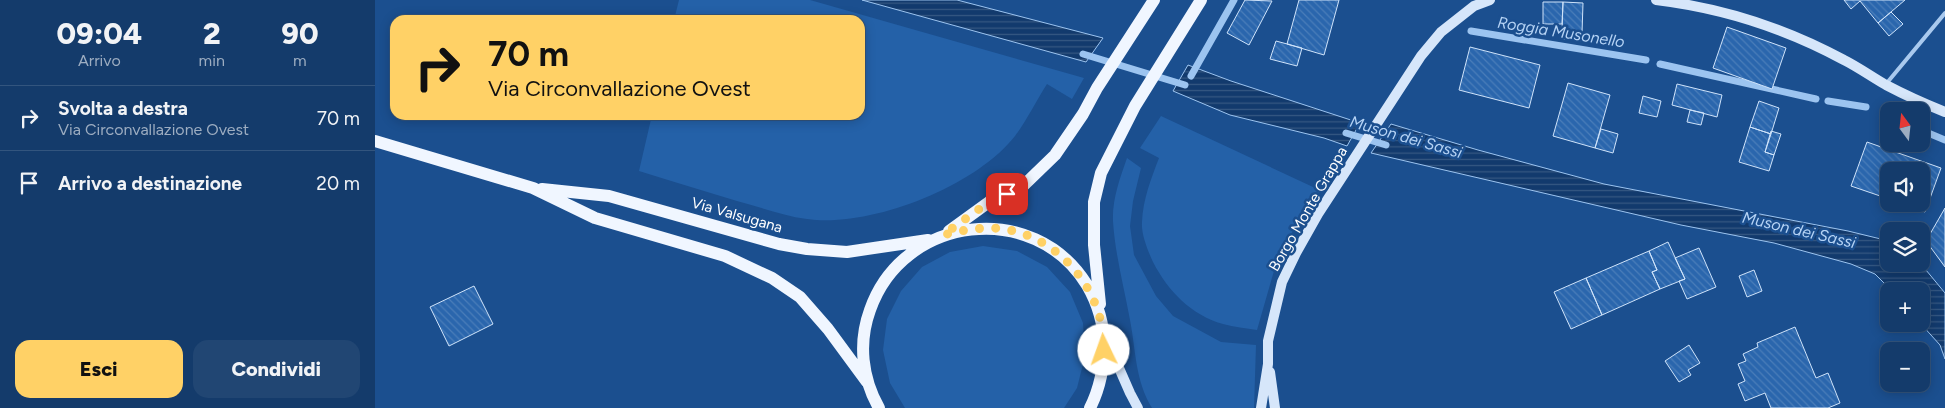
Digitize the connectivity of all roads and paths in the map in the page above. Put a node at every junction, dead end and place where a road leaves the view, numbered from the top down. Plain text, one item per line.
1 (1154, 0) edge
2 (1201, 0) edge
3 (1490, 0) edge
4 (1656, 0) edge
5 (1945, 13) edge
6 (1886, 85) junction
7 (1945, 112) edge
8 (375, 142) edge
9 (533, 188) junction
10 (938, 237) junction
11 (1102, 321) junction
12 (1104, 334) junction
13 (1268, 364) junction
14 (867, 382) junction
15 (871, 402) edge
16 (879, 408) edge
17 (1090, 408) edge
18 (1138, 408) edge
19 (1261, 408) edge
20 (1275, 408) edge

1 - 10 main road
2 - 11 main road
3 - 13 street, Borgo Monte Grappa
4 - 6 street
5 - 6 lane
6 - 7 street
8 - 9 main road, Via Valsugana
9 - 10 main road, Via Valsugana
9 - 14 main road, Via Valsugana
10 - 11 main road
10 - 14 main road
11 - 12 main road
12 - 17 main road
12 - 18 street
13 - 19 street
13 - 20 street
14 - 15 main road
15 - 16 main road

